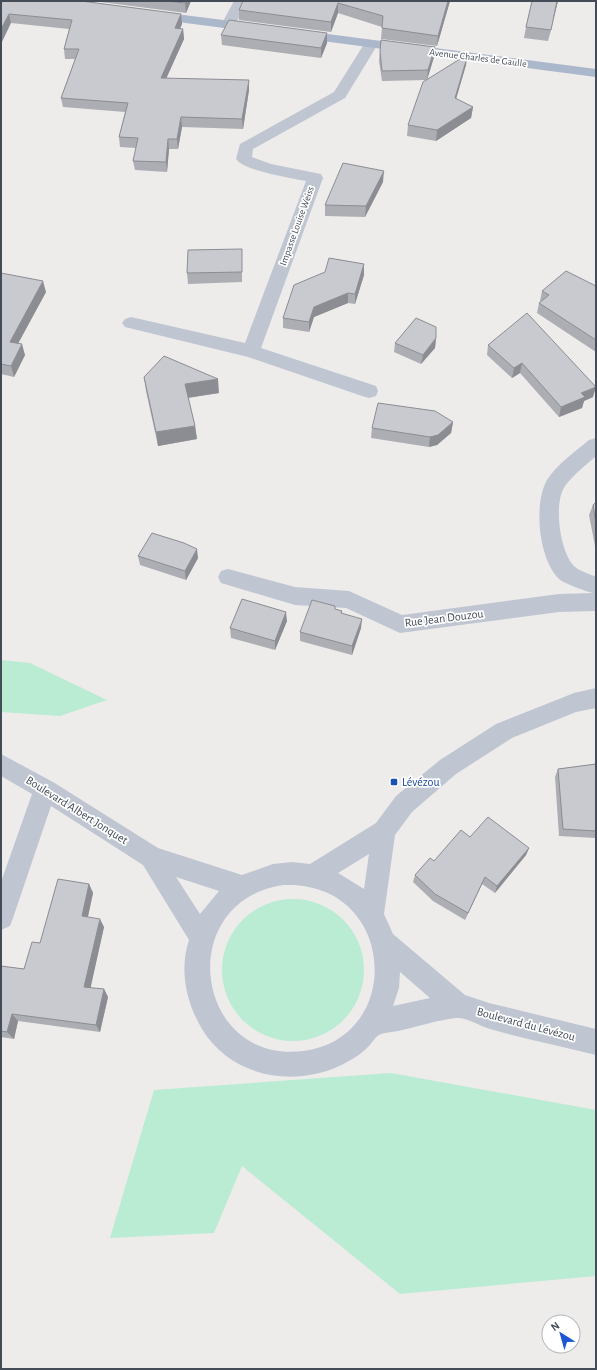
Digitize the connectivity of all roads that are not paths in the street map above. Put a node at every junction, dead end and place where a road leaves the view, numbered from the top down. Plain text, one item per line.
1 (241, 1) edge
2 (141, 13) edge
3 (228, 25) junction
4 (268, 30) edge
5 (284, 32) edge
6 (371, 44) junction
7 (596, 73) edge
8 (131, 324) dead end
9 (251, 351) junction
10 (370, 391) dead end
11 (596, 445) edge
12 (228, 577) dead end
13 (596, 586) edge
14 (596, 602) edge
15 (596, 698) edge
16 (1, 764) edge
17 (46, 789) junction
18 (384, 831) junction
19 (151, 857) junction
20 (312, 876) junction
21 (243, 887) junction
22 (372, 915) junction
23 (1, 918) edge
24 (201, 936) junction
25 (383, 942) junction
26 (457, 1005) junction
27 (371, 1024) junction
28 (596, 1042) edge

1 - 3 street
2 - 3 main road
3 - 4 main road
5 - 6 main road, Avenue Charles de Gaulle
6 - 7 main road, Avenue Charles de Gaulle
6 - 9 street, Impasse Louise Weiss
8 - 9 street
9 - 10 street
11 - 13 street
12 - 14 street, Rue Jean Douzou
15 - 18 street
16 - 17 street, Boulevard Albert Jonquet
17 - 19 street, Boulevard Albert Jonquet
17 - 23 street
18 - 20 street
18 - 22 street
19 - 21 street, Boulevard Albert Jonquet
19 - 24 street, Boulevard Albert Jonquet
20 - 21 street
20 - 22 street
21 - 24 street
22 - 25 street
24 - 27 street
25 - 26 street, Boulevard du Lévézou
25 - 27 street
26 - 27 street
26 - 28 street, Boulevard du Lévézou

